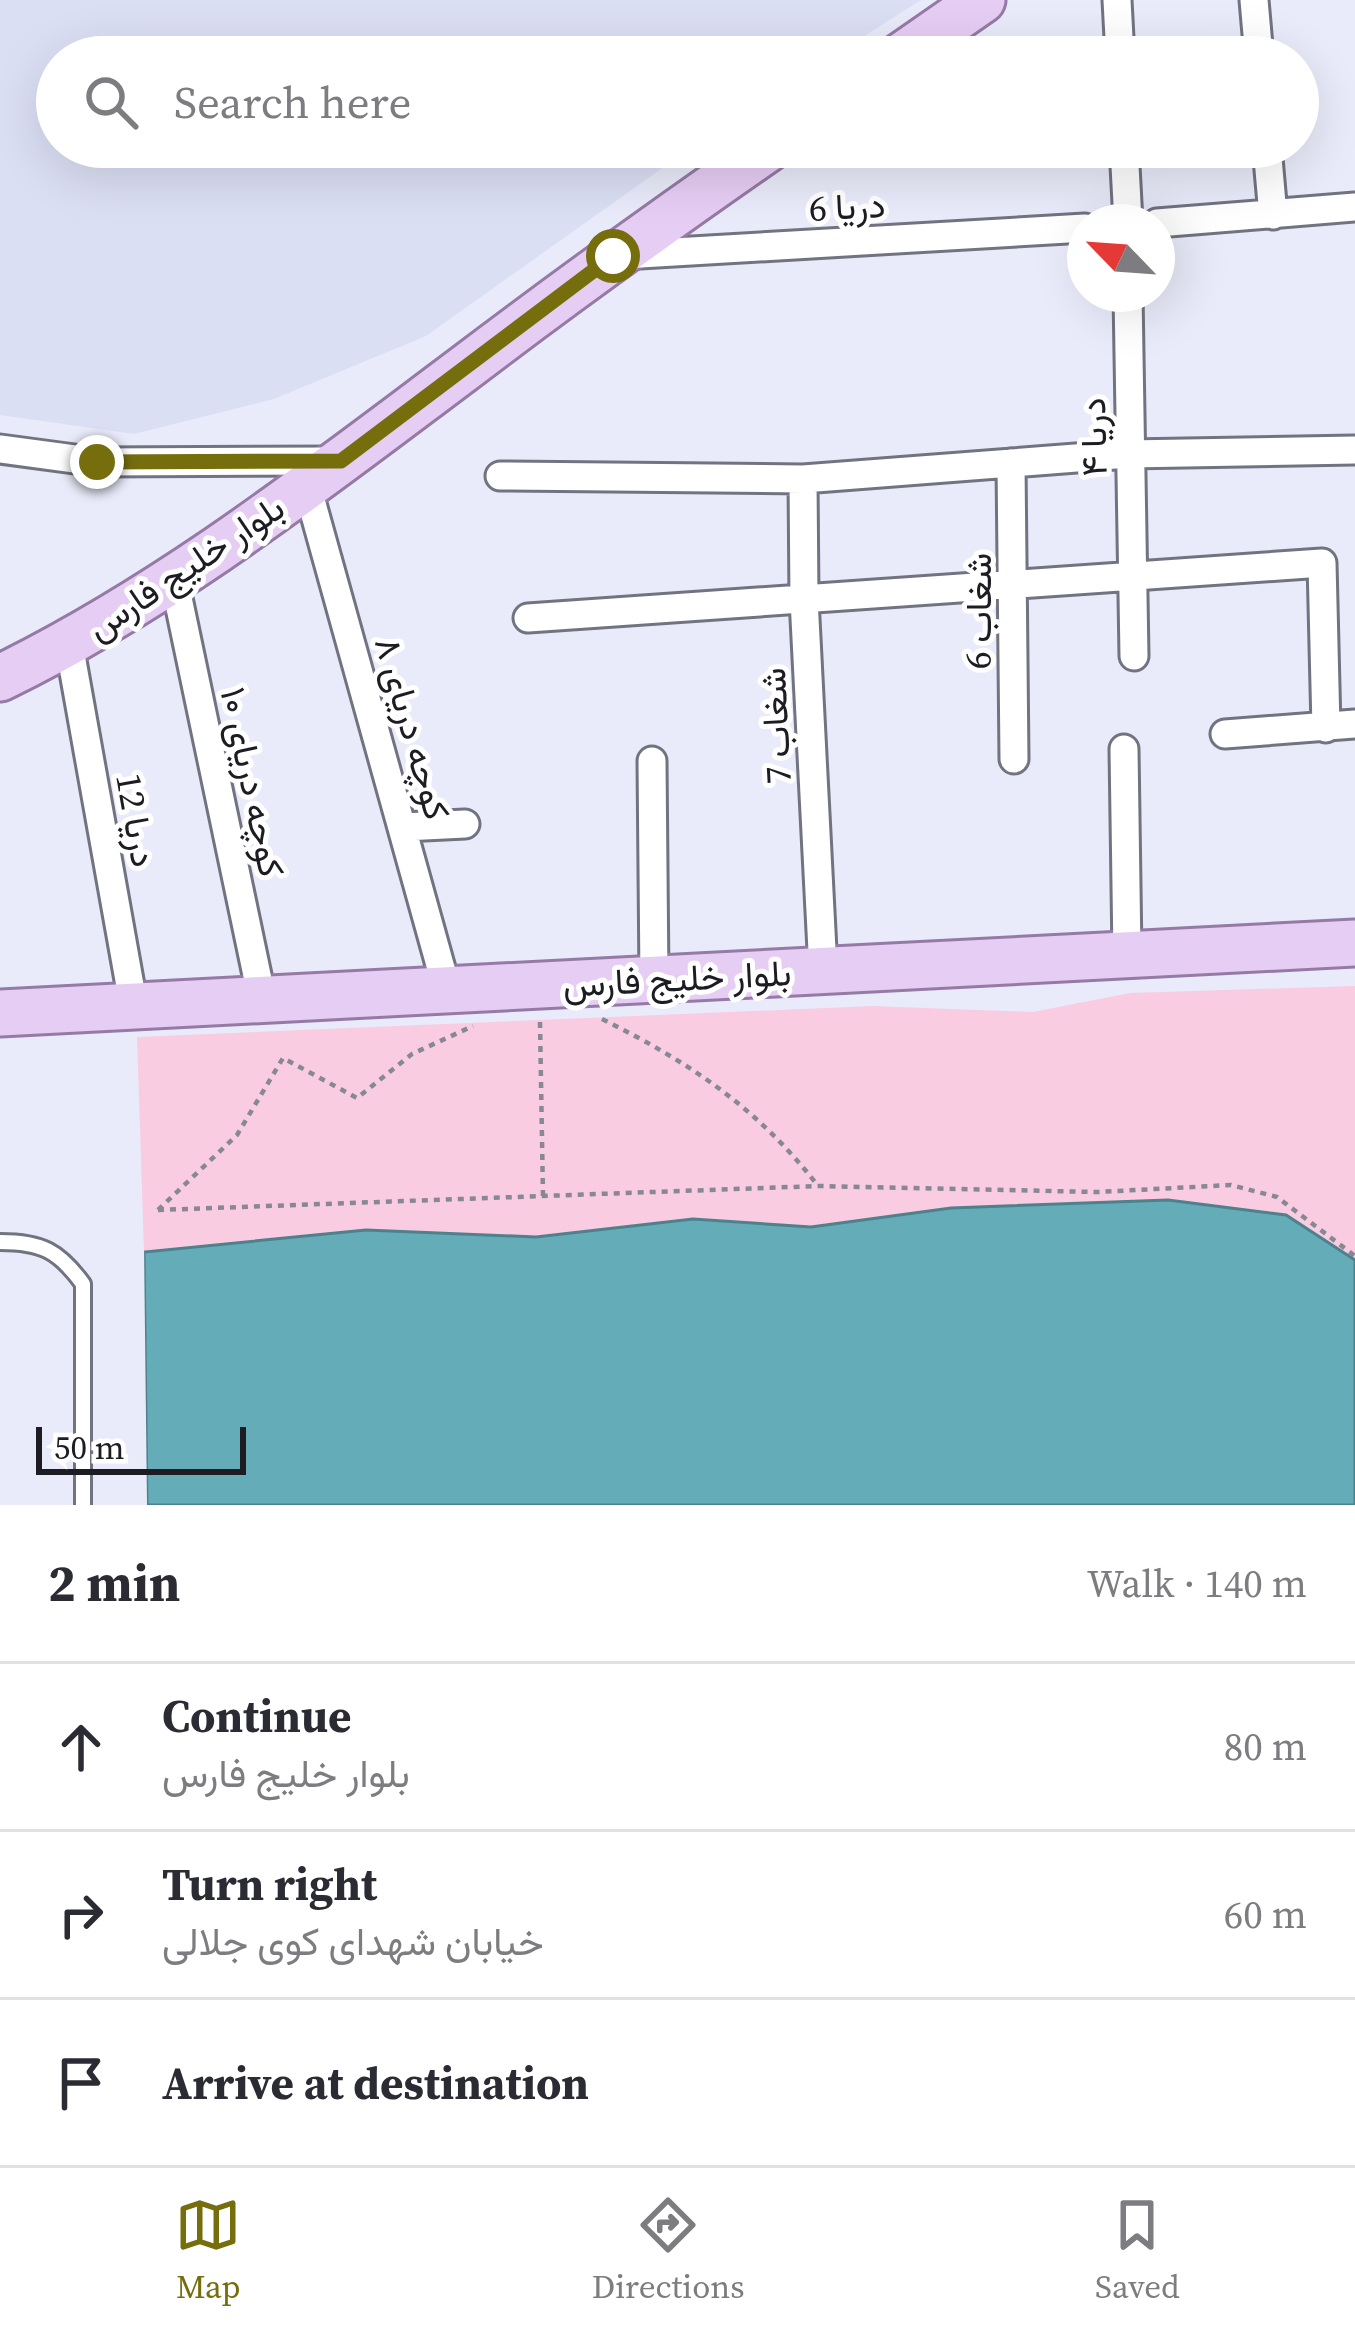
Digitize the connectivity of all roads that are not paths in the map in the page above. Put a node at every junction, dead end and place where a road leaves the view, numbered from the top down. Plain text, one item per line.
1 (982, 0) edge
2 (1254, 0) edge
3 (1120, 2) edge
4 (930, 36) edge
5 (1120, 36) edge
6 (1257, 36) edge
7 (740, 168) edge
8 (1125, 168) edge
9 (1269, 168) edge
10 (1127, 204) edge
11 (1355, 207) edge
12 (1273, 215) junction
13 (1175, 222) edge
14 (1067, 229) edge
15 (613, 256) junction
16 (1128, 312) edge
17 (0, 449) edge
18 (1355, 450) edge
19 (1128, 454) junction
20 (1011, 463) junction
21 (324, 474) junction
22 (500, 476) dead end
23 (802, 479) junction
24 (1133, 578) junction
25 (174, 579) junction
26 (1015, 582) junction
27 (804, 599) junction
28 (528, 618) dead end
29 (69, 644) junction
30 (1134, 656) dead end
31 (0, 678) edge
32 (1355, 724) edge
33 (1326, 728) junction
34 (1225, 734) dead end
35 (1124, 749) dead end
36 (1014, 758) dead end
37 (652, 760) dead end
38 (465, 824) dead end
39 (404, 827) junction
40 (1355, 943) edge
41 (1127, 954) junction
42 (823, 970) junction
43 (654, 979) junction
44 (448, 990) junction
45 (262, 999) junction
46 (134, 1008) junction
47 (0, 1013) edge
48 (0, 1242) edge
49 (83, 1505) edge

1 - 4 main road
2 - 6 street
3 - 5 street
7 - 15 main road, بلوار خلیج‌ فارس
8 - 10 street
9 - 12 street
11 - 12 street
12 - 13 street
14 - 15 street, دریا 6
15 - 21 main road, بلوار خلیج‌ فارس
16 - 19 street, دریا ۴
17 - 21 street
18 - 19 street
19 - 20 street
19 - 24 street, دریا ۴
20 - 23 street
20 - 26 street, شغاب 6
21 - 25 main road, بلوار خلیج‌ فارس
21 - 39 street, کوچه دریای ۸
22 - 23 street
23 - 27 street, شغاب 7
24 - 26 street
24 - 30 street, دریا ۴
24 - 33 street
25 - 29 main road, بلوار خلیج‌ فارس
25 - 45 street, کوچه دریای ۱۰
26 - 27 street
26 - 36 street, شغاب 6
27 - 28 street
27 - 42 street, شغاب 7
29 - 31 main road, بلوار خلیج‌ فارس
29 - 46 street, دریا 12
32 - 33 street
33 - 34 street
35 - 41 street
37 - 43 street
38 - 39 street
39 - 44 street, کوچه دریای ۸
40 - 41 main road, بلوار خلیج ‌فارس
41 - 42 main road, بلوار خلیج ‌فارس
42 - 43 main road, بلوار خلیج ‌فارس
43 - 44 main road, بلوار خلیج ‌فارس
44 - 45 main road, بلوار خلیج ‌فارس
45 - 46 main road, بلوار خلیج ‌فارس
46 - 47 main road, بلوار خلیج ‌فارس
48 - 49 lane

